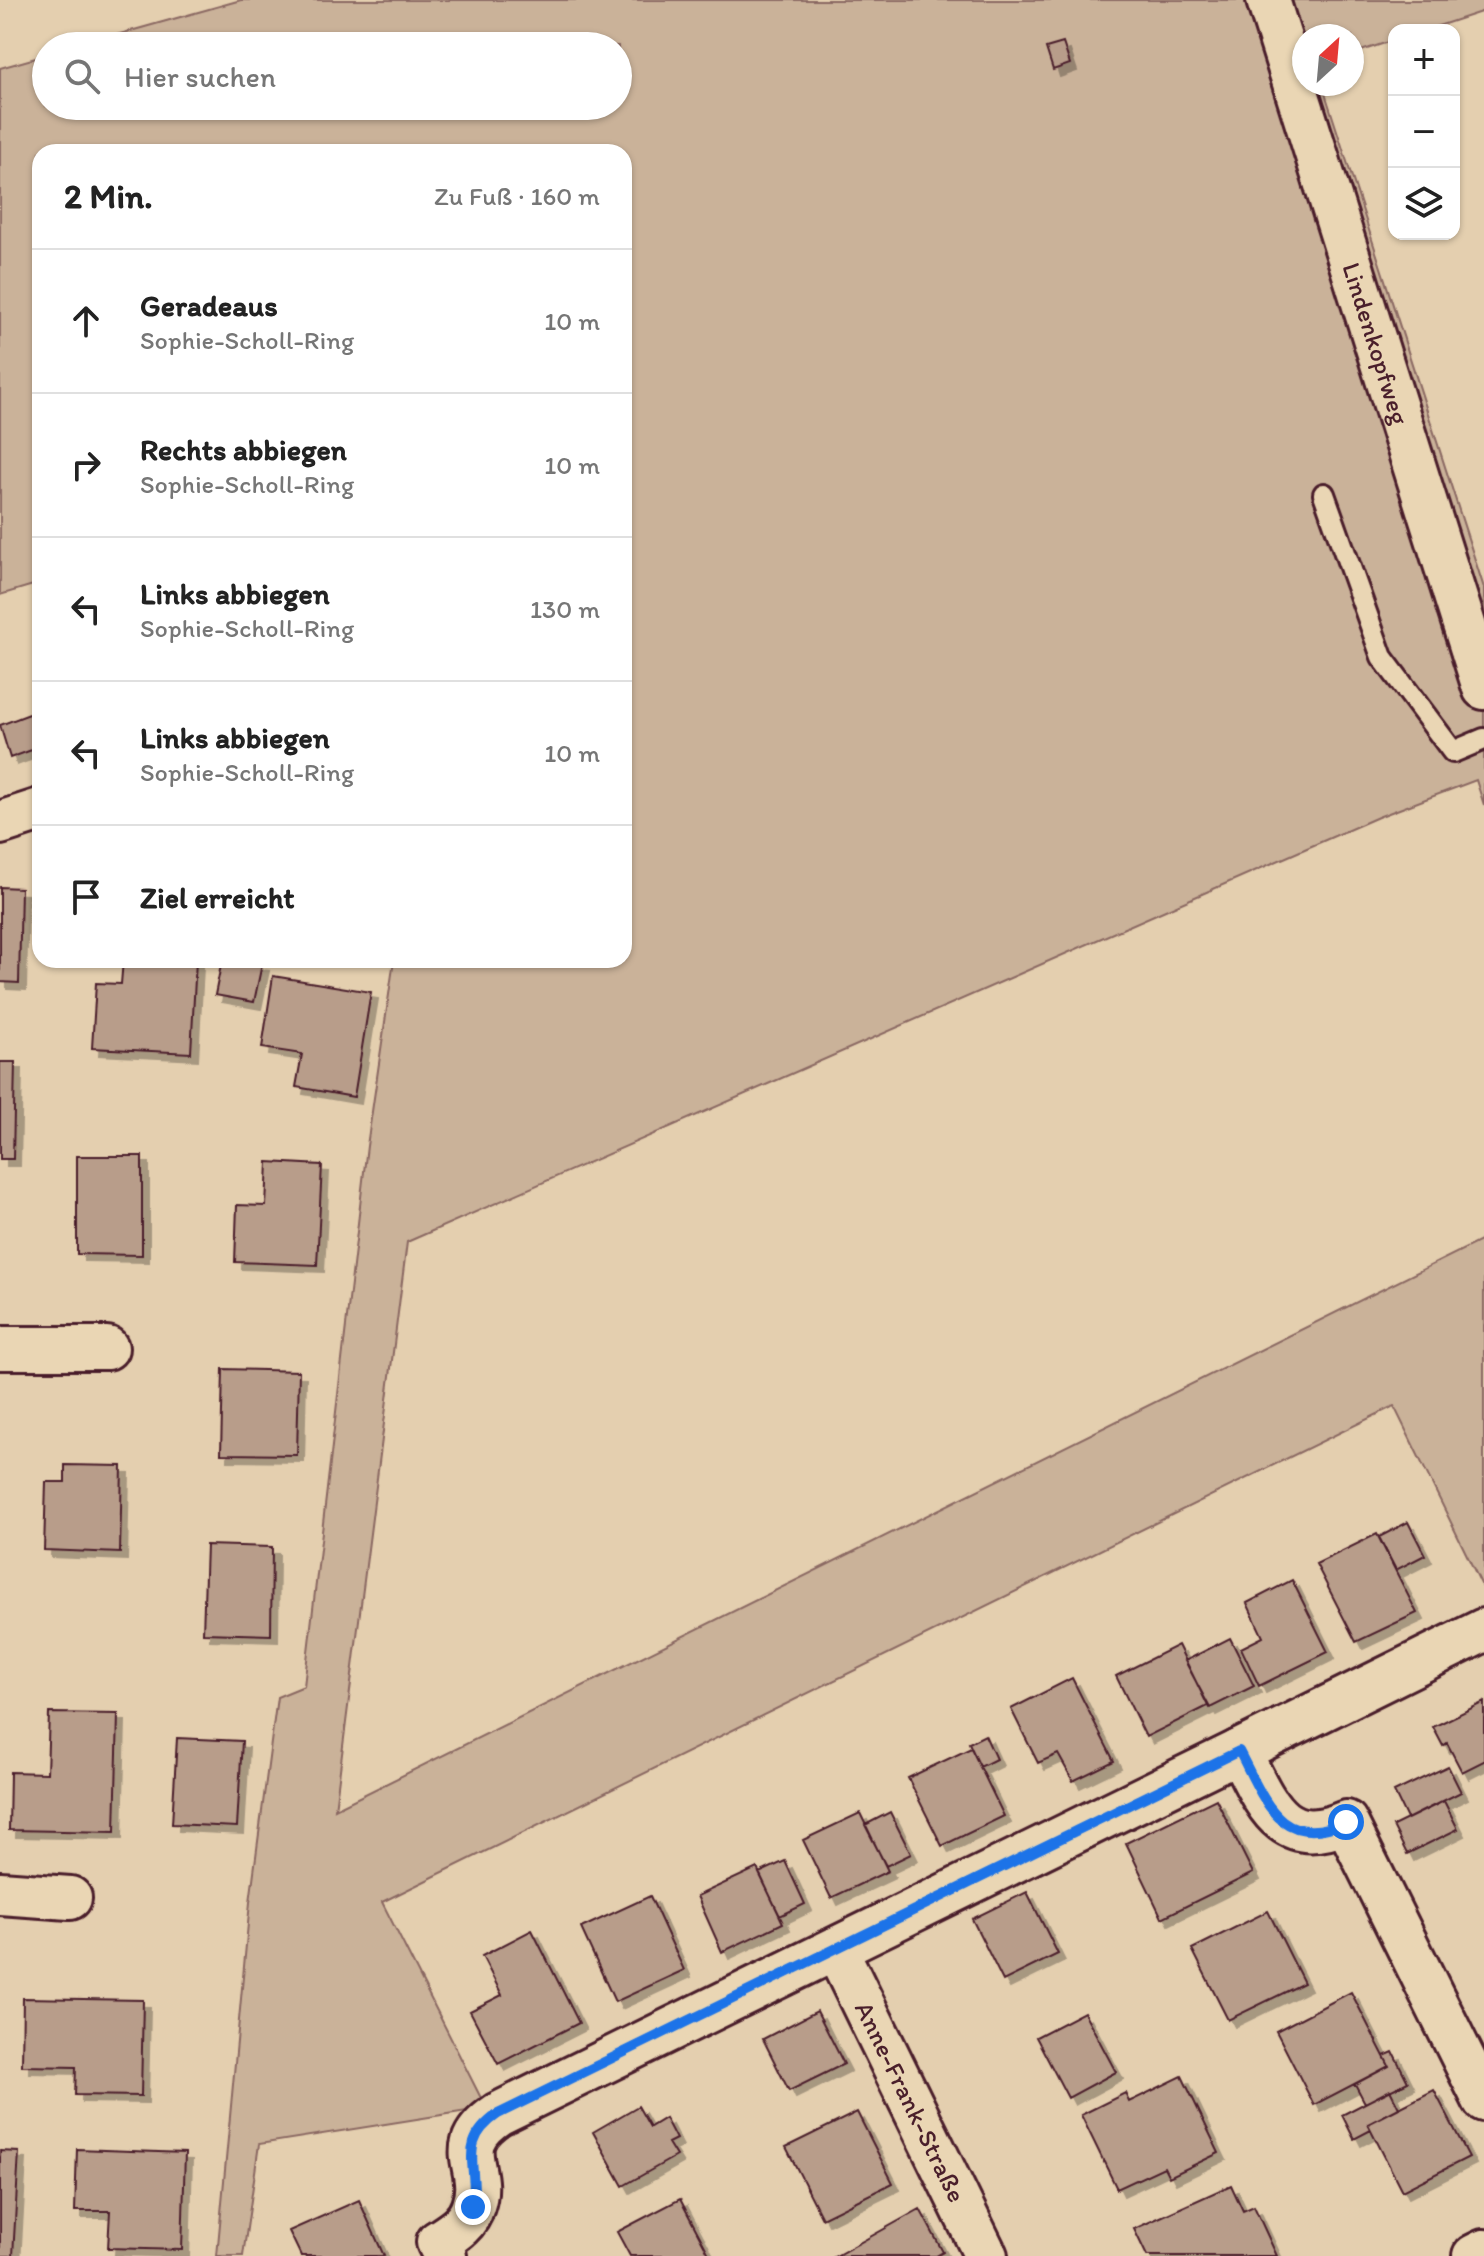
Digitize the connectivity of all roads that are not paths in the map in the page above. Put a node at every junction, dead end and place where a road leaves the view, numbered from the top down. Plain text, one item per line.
1 (1268, 0) edge
2 (1324, 494) dead end
3 (1484, 688) edge
4 (1484, 739) edge
5 (32, 813) edge
6 (0, 823) edge
7 (0, 1348) edge
8 (107, 1348) dead end
9 (1484, 1630) edge
10 (1239, 1751) junction
11 (0, 1893) edge
12 (70, 1898) dead end
13 (836, 1949) junction
14 (1484, 2100) edge
15 (1484, 2251) edge
16 (445, 2256) edge
17 (986, 2256) edge
18 (1474, 2256) edge

1 - 3 street, Lindenkopfweg
2 - 4 lane
5 - 6 street
7 - 8 street
9 - 10 street
10 - 13 street
10 - 14 street
11 - 12 street
13 - 16 street
13 - 17 street, Anne-Frank-Straße
15 - 18 street

